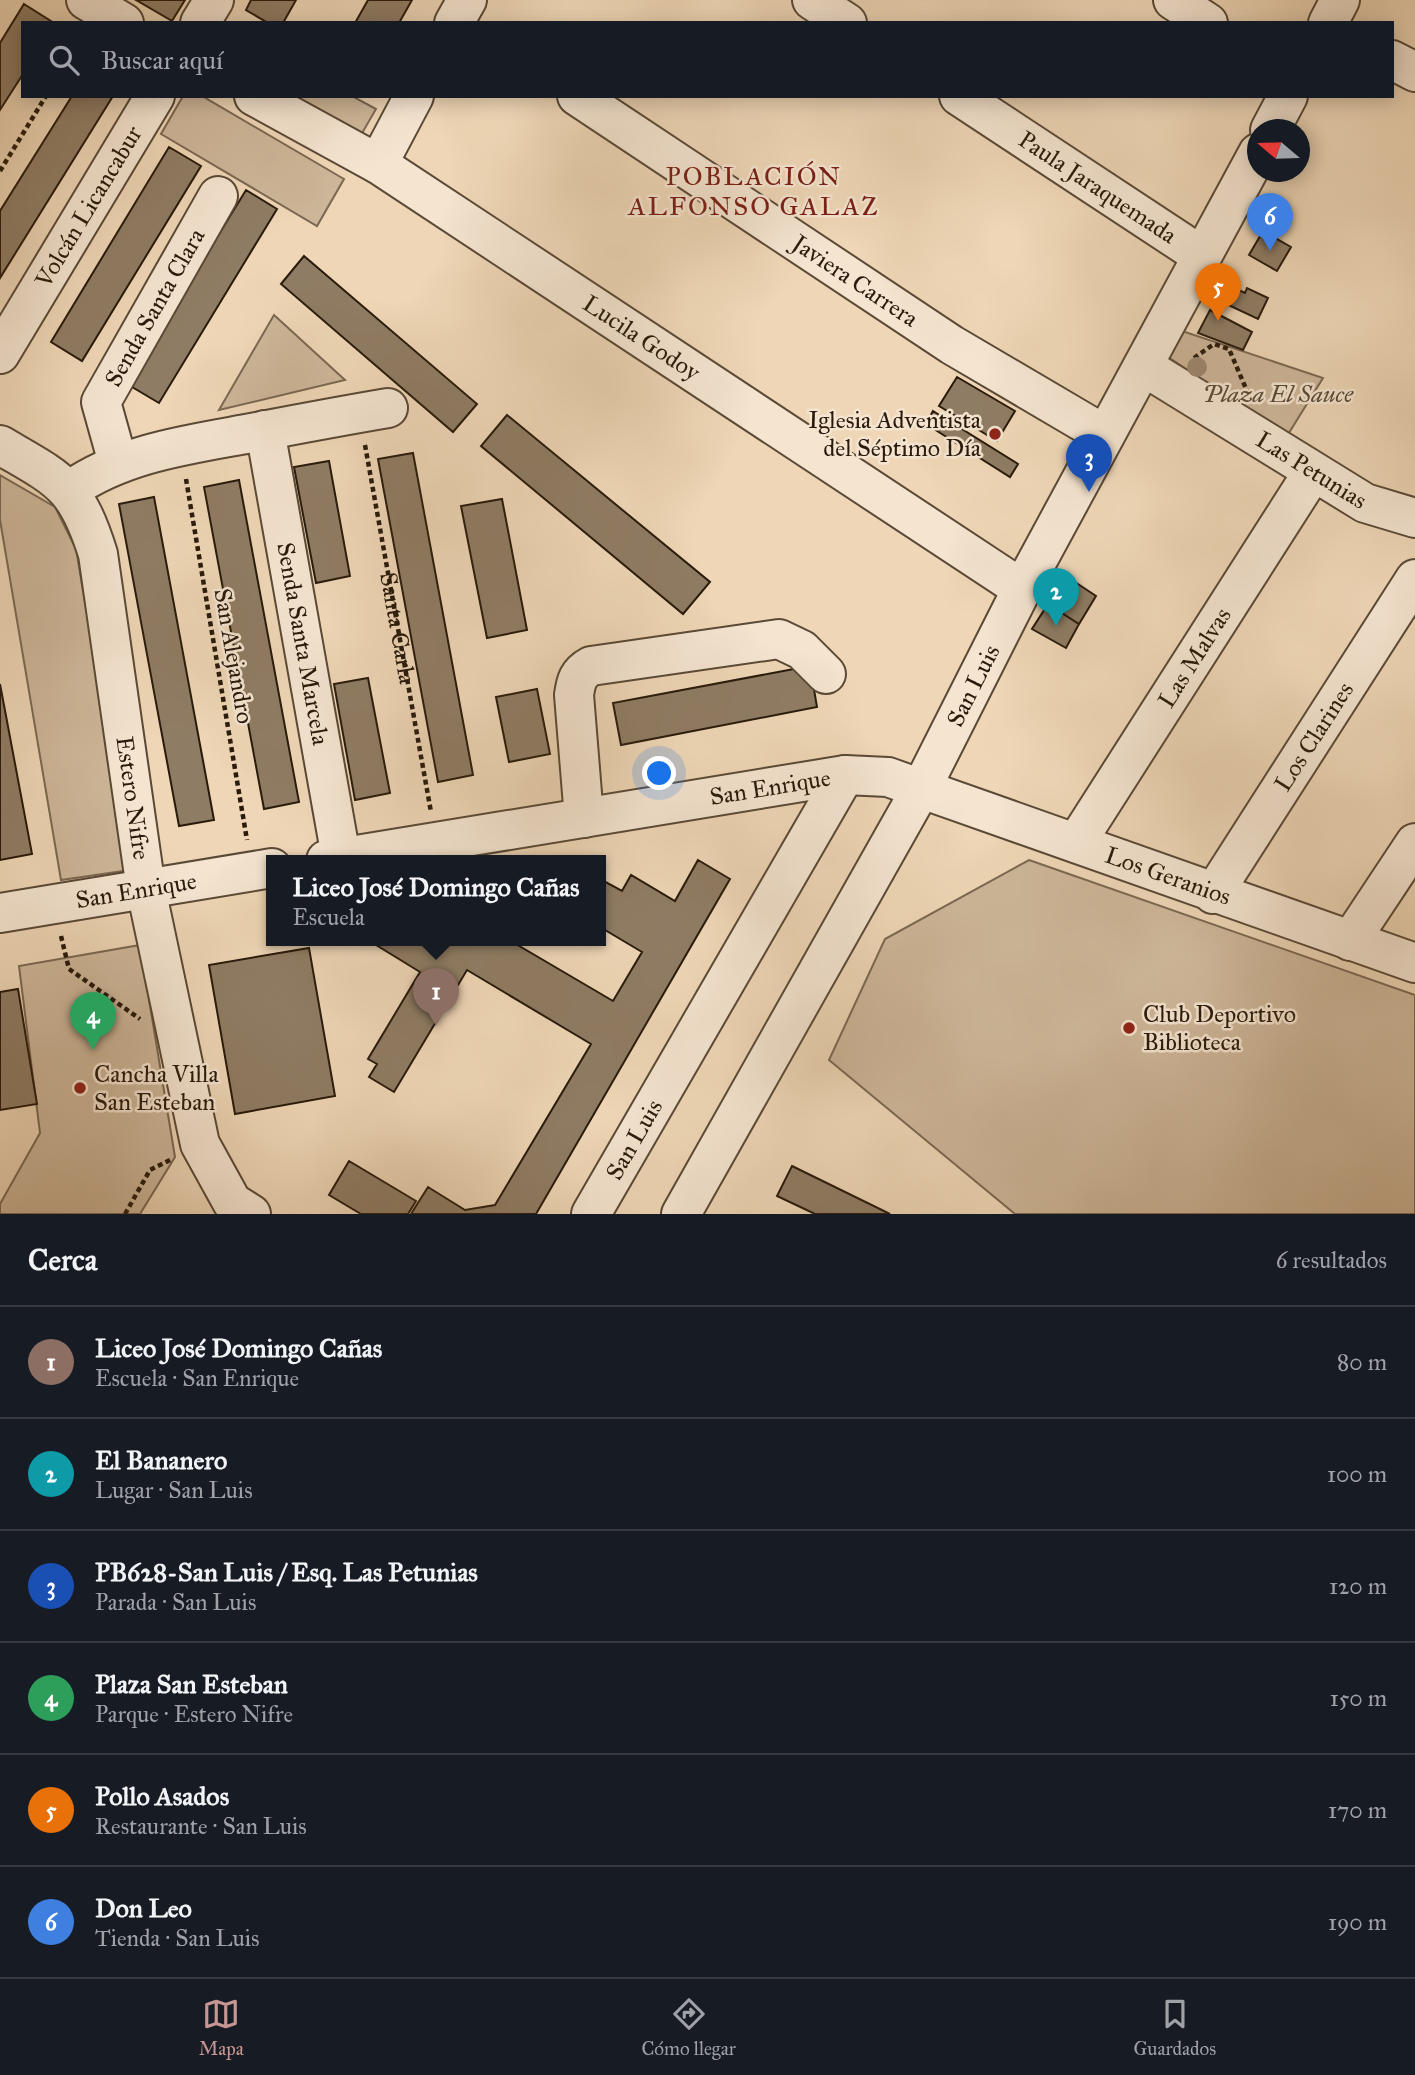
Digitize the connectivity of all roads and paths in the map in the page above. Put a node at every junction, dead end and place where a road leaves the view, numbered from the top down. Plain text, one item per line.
1 (86, 0) edge
2 (214, 0) edge
3 (812, 0) edge
4 (1173, 0) edge
5 (1340, 0) edge
6 (121, 21) edge
7 (201, 21) edge
8 (844, 21) edge
9 (1205, 21) edge
10 (1329, 21) edge
11 (1394, 61) edge
12 (1415, 72) edge
13 (45, 98) edge
14 (154, 98) edge
15 (258, 98) edge
16 (413, 98) edge
17 (580, 98) edge
18 (961, 98) edge
19 (1287, 98) edge
20 (1276, 119) edge
21 (378, 164) junction
22 (0, 171) edge
23 (1247, 173) edge
24 (218, 196) dead end
25 (1202, 256) junction
26 (0, 354) edge
27 (1157, 374) junction
28 (1251, 398) dead end
29 (374, 410) joint
30 (265, 430) junction
31 (1105, 435) junction
32 (0, 445) edge
33 (181, 446) junction
34 (118, 463) junction
35 (1313, 472) junction
36 (69, 490) junction
37 (1415, 518) edge
38 (1415, 579) edge
39 (1022, 589) junction
40 (826, 674) dead end
41 (845, 775) junction
42 (922, 787) junction
43 (583, 818) junction
44 (437, 842) junction
45 (1076, 843) junction
46 (1415, 843) edge
47 (333, 855) edge
48 (358, 855) edge
49 (262, 870) edge
50 (146, 889) junction
51 (1213, 894) junction
52 (54, 904) junction
53 (0, 913) edge
54 (1350, 941) junction
55 (1415, 963) edge
56 (179, 1046) junction
57 (200, 1144) junction
58 (125, 1214) edge
59 (251, 1214) edge
60 (590, 1214) edge
61 (681, 1214) edge

1 - 6 street
2 - 7 street
3 - 8 street
4 - 9 street
5 - 10 street
11 - 12 street
13 - 22 path
14 - 26 street, Volcán Licancabur
15 - 21 street, Lucila Godoy
16 - 21 street
17 - 31 street, Javiera Carrera
18 - 25 street, Paula Jaraquemada
19 - 20 street
21 - 39 street, Lucila Godoy
23 - 25 street, San Luis
24 - 34 street, Senda Santa Clara
25 - 27 street, San Luis
27 - 28 path
27 - 31 street, San Luis
27 - 35 street, Las Petunias
29 - 30 street
29 - 44 path, Santa Carla
30 - 33 street
30 - 47 street, Senda Santa Marcela
31 - 39 street, San Luis
32 - 36 street, Estero Nifre
33 - 34 street
33 - 49 path, San Alejandro
34 - 36 street
35 - 37 street, Las Petunias
35 - 45 street, Las Malvas
36 - 50 street, Estero Nifre
38 - 51 street, Los Clarines
39 - 42 street, San Luis
40 - 43 street
41 - 42 street, San Enrique
41 - 43 street, San Enrique
41 - 60 street, San Luis
42 - 45 street, Los Geranios
42 - 61 street, San Luis
43 - 44 street, San Enrique
44 - 48 street, San Enrique
45 - 51 street, Los Geranios
46 - 54 street
49 - 50 street, San Enrique
50 - 52 street, San Enrique
50 - 56 street, Estero Nifre
51 - 54 street, Los Geranios
52 - 53 street, San Enrique
52 - 56 path
54 - 55 street, Los Geranios
56 - 57 street, Estero Nifre
57 - 58 path
57 - 59 street, Estero Nifre

